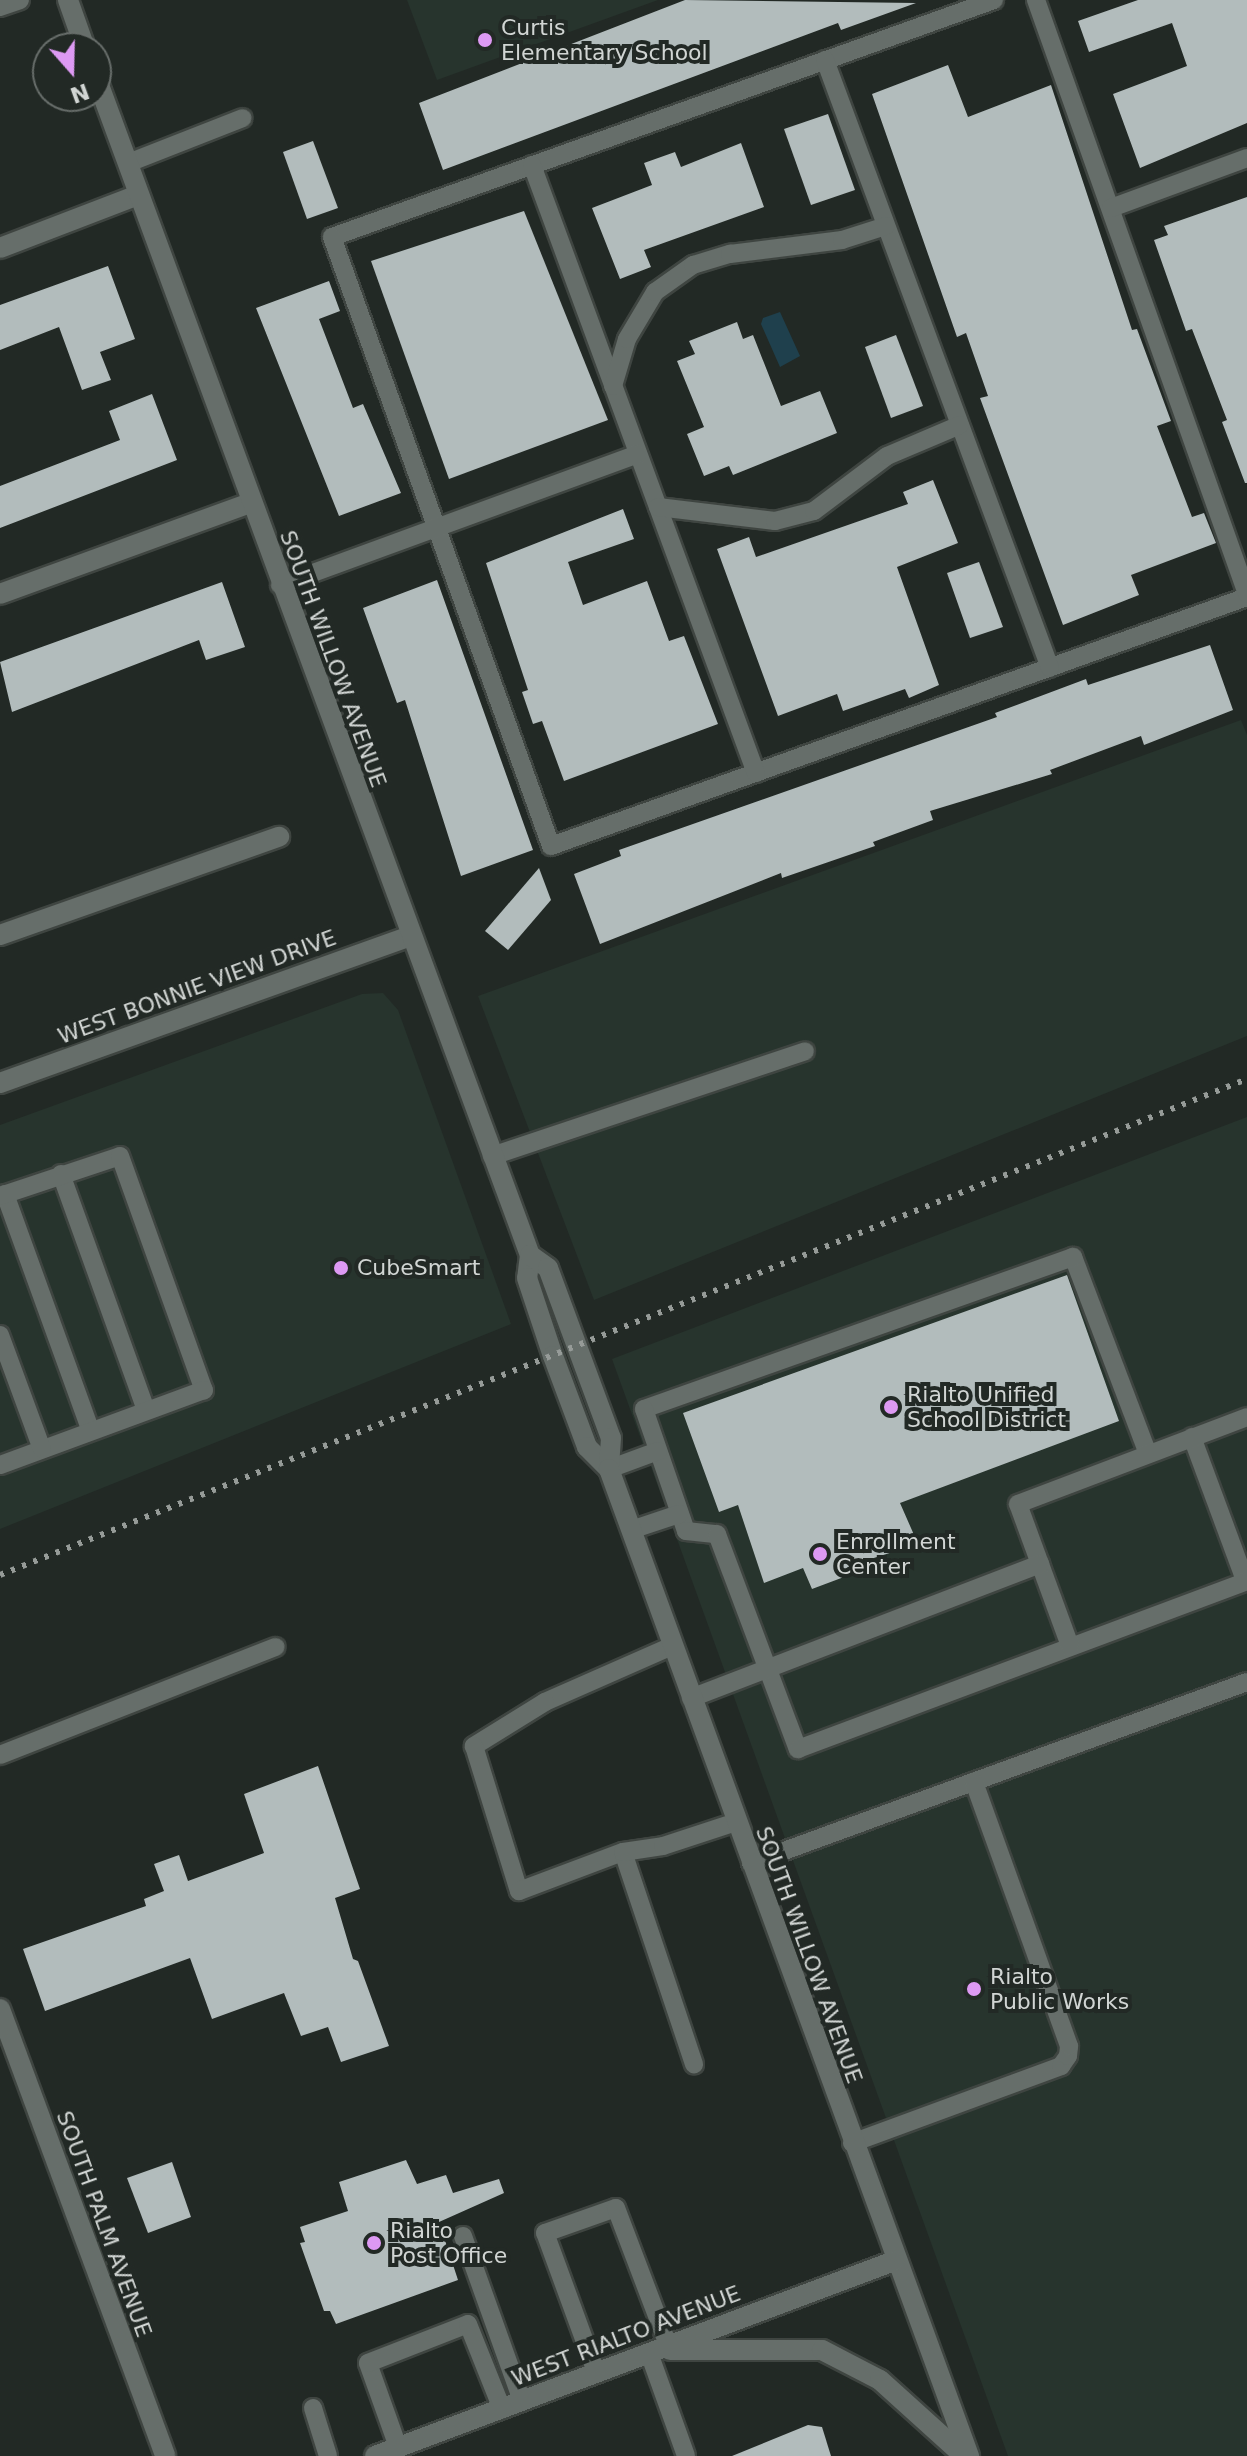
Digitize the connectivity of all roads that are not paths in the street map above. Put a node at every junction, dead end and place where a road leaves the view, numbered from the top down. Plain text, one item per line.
1 (20, 0) edge
2 (68, 0) edge
3 (994, 0) edge
4 (1036, 0) edge
5 (0, 7) edge
6 (79, 32) edge
7 (825, 60) junction
8 (109, 112) edge
9 (243, 118) dead end
10 (1247, 158) edge
11 (128, 163) junction
12 (532, 165) junction
13 (138, 195) junction
14 (1111, 208) junction
15 (886, 226) junction
16 (0, 248) edge
17 (613, 386) junction
18 (960, 425) junction
19 (638, 454) junction
20 (250, 503) junction
21 (658, 507) junction
22 (436, 530) junction
23 (280, 585) junction
24 (0, 594) edge
25 (1247, 596) edge
26 (1050, 668) junction
27 (756, 773) junction
28 (279, 837) dead end
29 (0, 935) edge
30 (410, 936) junction
31 (805, 1051) dead end
32 (0, 1083) edge
33 (492, 1156) junction
34 (61, 1174) junction
35 (2, 1195) edge
36 (0, 1335) edge
37 (146, 1410) junction
38 (1247, 1417) edge
39 (91, 1431) junction
40 (1192, 1437) junction
41 (42, 1449) junction
42 (658, 1451) junction
43 (1148, 1454) junction
44 (0, 1465) edge
45 (609, 1469) junction
46 (679, 1514) junction
47 (631, 1530) junction
48 (1040, 1564) junction
49 (1246, 1580) edge
50 (672, 1646) junction
51 (1070, 1646) junction
52 (276, 1647) dead end
53 (767, 1669) junction
54 (1247, 1682) edge
55 (691, 1698) junction
56 (0, 1755) edge
57 (974, 1782) junction
58 (736, 1822) junction
59 (623, 1852) junction
60 (751, 1863) junction
61 (0, 2009) edge
62 (694, 2064) dead end
63 (852, 2143) junction
64 (463, 2236) dead end
65 (894, 2261) junction
66 (659, 2349) junction
67 (596, 2372) junction
68 (522, 2401) junction
69 (313, 2408) dead end
70 (502, 2409) junction
71 (398, 2447) junction
72 (165, 2456) edge
73 (328, 2456) edge
74 (375, 2456) edge
75 (686, 2456) edge
76 (966, 2456) edge

1 - 5 lane
2 - 6 street
3 - 7 lane
4 - 14 lane
7 - 12 lane
7 - 15 lane
8 - 11 street, SOUTH WILLOW AVENUE
9 - 11 lane
10 - 14 lane
11 - 13 street, SOUTH WILLOW AVENUE
12 - 17 lane
12 - 22 lane
13 - 16 street
13 - 20 street, SOUTH WILLOW AVENUE
14 - 25 lane
15 - 17 lane
15 - 18 lane
17 - 19 lane
18 - 21 lane
18 - 26 lane
19 - 21 lane
19 - 22 lane
20 - 23 street, SOUTH WILLOW AVENUE
20 - 24 street
21 - 27 lane
22 - 23 lane
22 - 27 lane
23 - 30 street, SOUTH WILLOW AVENUE
25 - 26 lane
26 - 27 lane
28 - 29 street
30 - 32 street, WEST BONNIE VIEW DRIVE
30 - 33 street, SOUTH WILLOW AVENUE
31 - 33 lane
33 - 45 street, SOUTH WILLOW AVENUE
34 - 35 lane
34 - 37 lane
34 - 37 lane
35 - 39 lane
36 - 41 lane
37 - 39 lane
38 - 40 lane
39 - 41 lane
40 - 43 lane
40 - 49 lane
41 - 44 lane
42 - 43 lane
42 - 45 lane
42 - 46 lane
43 - 48 lane
45 - 47 street, SOUTH WILLOW AVENUE
46 - 47 lane
46 - 53 lane
47 - 50 street, SOUTH WILLOW AVENUE
48 - 51 lane
48 - 53 lane
49 - 51 lane
50 - 55 street, SOUTH WILLOW AVENUE
50 - 59 lane
51 - 53 lane
52 - 56 lane
53 - 55 lane
54 - 57 lane
55 - 58 street, SOUTH WILLOW AVENUE
57 - 60 lane
57 - 63 lane
58 - 59 lane
58 - 60 street, SOUTH WILLOW AVENUE
59 - 62 lane
60 - 63 street, SOUTH WILLOW AVENUE
61 - 72 street, SOUTH PALM AVENUE
63 - 65 street, SOUTH WILLOW AVENUE
64 - 68 lane
65 - 66 street, WEST RIALTO AVENUE
65 - 76 street, SOUTH WILLOW AVENUE
66 - 67 street, WEST RIALTO AVENUE
66 - 67 lane
66 - 75 lane
66 - 76 street
67 - 68 street, WEST RIALTO AVENUE
68 - 70 street, WEST RIALTO AVENUE
69 - 73 lane
70 - 71 street, WEST RIALTO AVENUE
70 - 71 lane
71 - 74 street, WEST RIALTO AVENUE

